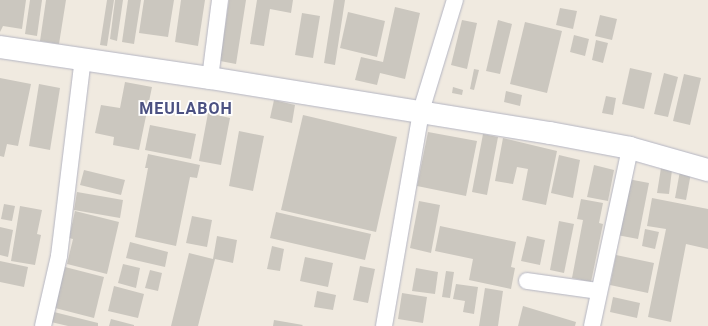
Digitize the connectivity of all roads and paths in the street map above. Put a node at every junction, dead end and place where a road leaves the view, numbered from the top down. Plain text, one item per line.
1 (220, 0) edge
2 (455, 0) edge
3 (0, 47) edge
4 (83, 58) junction
5 (210, 78) junction
6 (421, 111) junction
7 (630, 148) junction
8 (708, 170) edge
9 (527, 281) dead end
10 (598, 292) junction
11 (43, 326) edge
12 (384, 326) edge
13 (592, 326) edge

1 - 5 street
2 - 6 street
3 - 4 street
4 - 5 street
4 - 11 street
5 - 6 street
6 - 7 street
6 - 12 street
7 - 8 street
7 - 10 street
9 - 10 street
10 - 13 street

